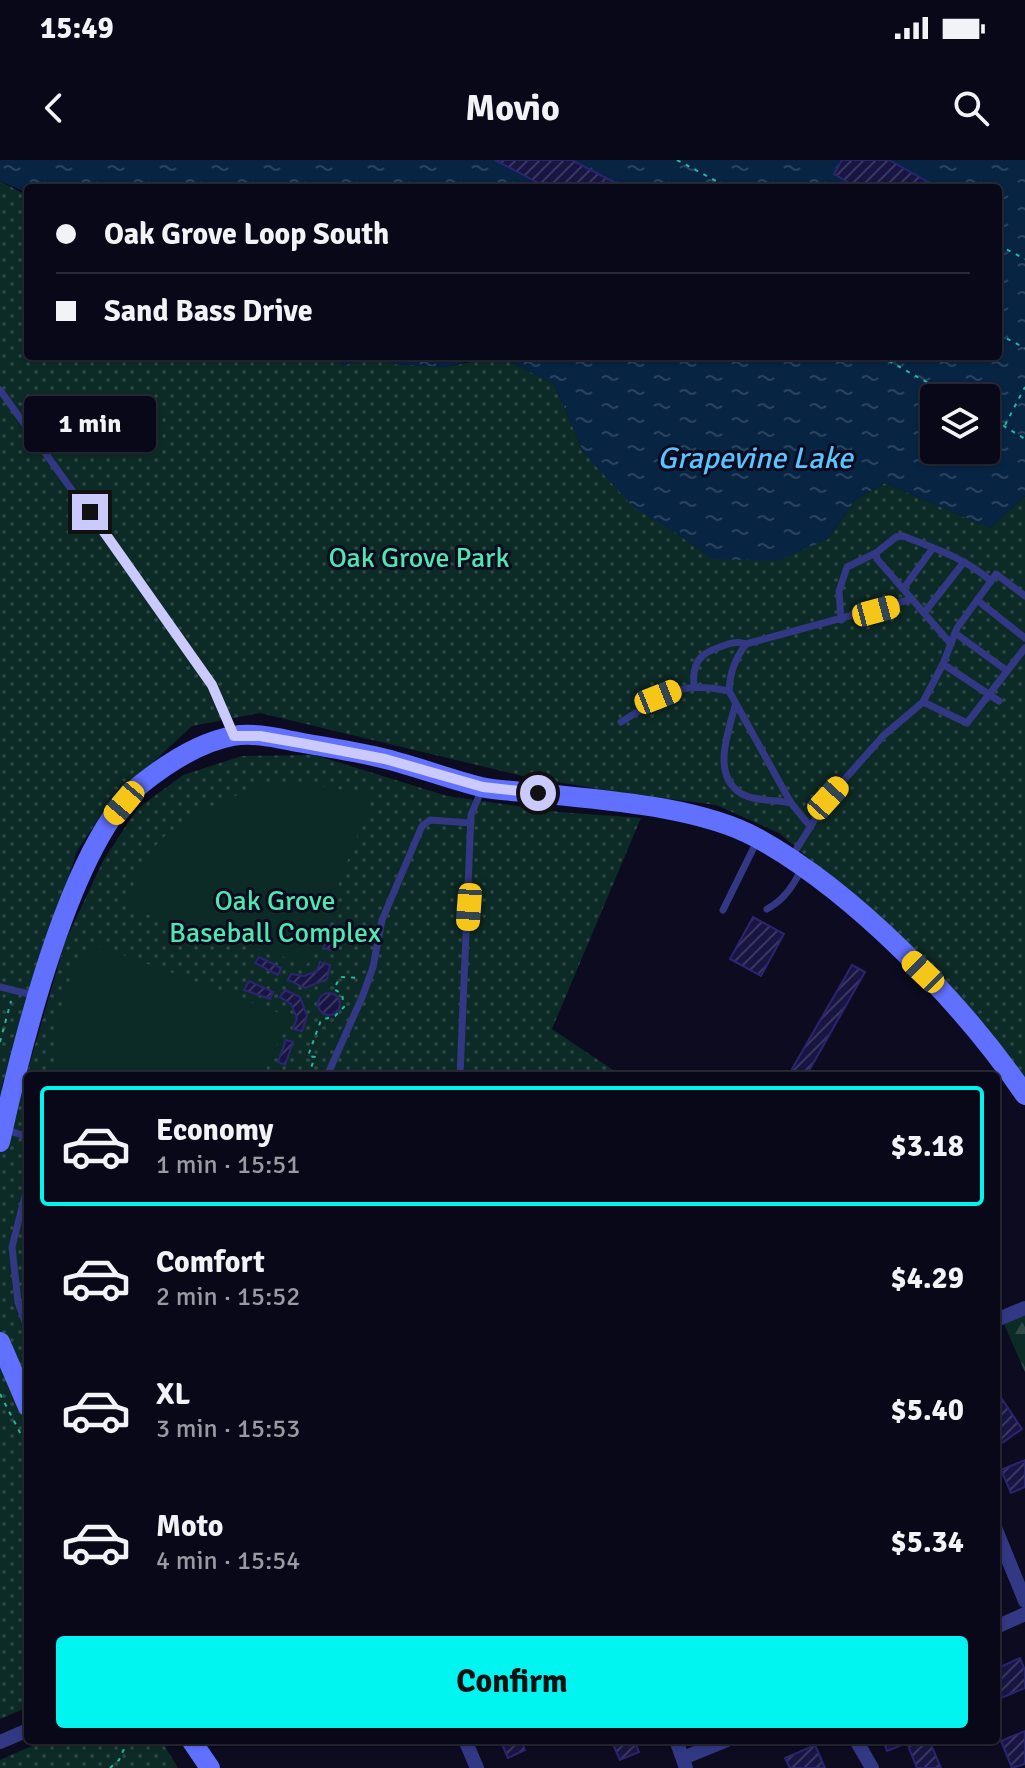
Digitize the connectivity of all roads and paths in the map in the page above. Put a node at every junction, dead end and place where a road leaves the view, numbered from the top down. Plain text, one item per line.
1 (677, 160) edge
2 (722, 184) edge
3 (1002, 247) edge
4 (1025, 259) edge
5 (1002, 336) edge
6 (1025, 348) edge
7 (887, 360) edge
8 (930, 384) edge
9 (1025, 387) edge
10 (0, 390) edge
11 (1000, 424) edge
12 (1004, 426) junction
13 (1025, 439) edge
14 (933, 548) junction
15 (876, 556) junction
16 (964, 562) junction
17 (993, 578) junction
18 (903, 589) junction
19 (1025, 596) edge
20 (912, 599) junction
21 (977, 600) junction
22 (924, 613) junction
23 (841, 620) junction
24 (955, 633) junction
25 (1025, 638) edge
26 (746, 644) junction
27 (951, 644) junction
28 (1025, 648) edge
29 (943, 664) junction
30 (1006, 670) junction
31 (694, 687) junction
32 (729, 691) junction
33 (988, 693) junction
34 (999, 701) dead end
35 (923, 702) junction
36 (735, 705) junction
37 (621, 722) dead end
38 (234, 736) junction
39 (483, 787) junction
40 (791, 803) junction
41 (471, 823) junction
42 (810, 826) junction
43 (757, 839) junction
44 (796, 864) junction
45 (767, 909) dead end
46 (723, 910) dead end
47 (361, 978) dead end
48 (0, 987) edge
49 (13, 990) junction
50 (39, 997) junction
51 (0, 1042) edge
52 (309, 1072) edge
53 (329, 1072) edge
54 (460, 1072) edge
55 (1025, 1095) edge
56 (1, 1136) edge
57 (24, 1138) edge
58 (24, 1200) edge
59 (1025, 1308) edge
60 (1000, 1318) edge
61 (24, 1319) edge
62 (0, 1342) edge
63 (0, 1394) edge
64 (24, 1398) edge
65 (24, 1440) edge
66 (1000, 1540) edge
67 (1025, 1601) edge
68 (1025, 1614) edge
69 (1000, 1625) edge
70 (24, 1732) edge
71 (0, 1742) edge
72 (126, 1744) edge
73 (194, 1744) edge
74 (467, 1744) edge
75 (677, 1744) edge
76 (720, 1744) edge
77 (858, 1744) edge
78 (684, 1763) edge
79 (110, 1768) edge
80 (210, 1768) edge
81 (477, 1768) edge
82 (872, 1768) edge

1 - 2 path
3 - 4 path
5 - 6 path
7 - 8 path
9 - 12 path
10 - 38 lane
11 - 12 path
12 - 13 path
14 - 15 lane
14 - 16 lane
14 - 18 lane
15 - 18 lane
15 - 23 lane
16 - 17 lane
16 - 22 lane
17 - 19 lane
17 - 21 lane
18 - 20 lane
20 - 22 lane
20 - 23 lane
21 - 24 lane
21 - 25 lane
22 - 27 lane
23 - 26 lane
24 - 27 lane
24 - 30 lane
26 - 31 lane
26 - 32 lane
27 - 29 lane
28 - 30 lane
29 - 33 lane
29 - 35 lane
30 - 33 lane
31 - 32 lane
31 - 37 lane
32 - 36 lane
33 - 34 lane
33 - 35 lane
35 - 42 lane
36 - 40 lane
36 - 40 lane
38 - 39 street
38 - 50 street
39 - 41 lane
39 - 43 street
40 - 42 lane
41 - 53 lane
41 - 54 lane
42 - 44 lane
43 - 44 street
43 - 46 lane
44 - 45 lane
44 - 55 street
47 - 52 path
48 - 49 lane
49 - 50 lane
49 - 51 path
50 - 56 street
56 - 57 lane
58 - 61 lane
59 - 60 street
62 - 64 street
63 - 65 path
66 - 67 street
68 - 69 street
70 - 71 street
72 - 79 path
73 - 80 street
74 - 81 street
75 - 78 street
76 - 78 street
77 - 82 street

